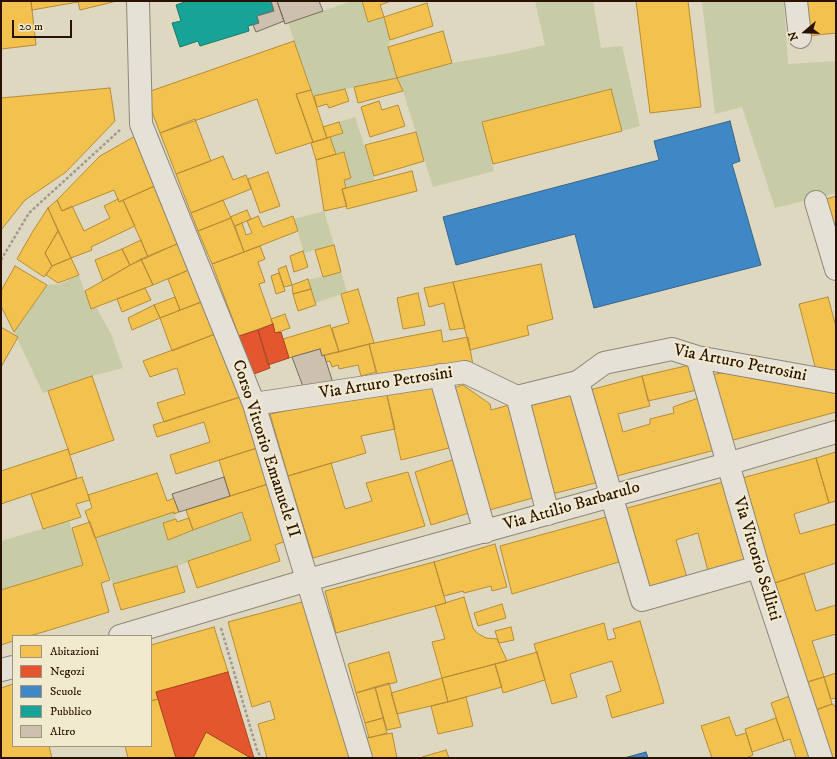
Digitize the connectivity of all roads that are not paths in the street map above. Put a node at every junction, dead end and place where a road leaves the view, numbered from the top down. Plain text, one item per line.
1 (138, 1) edge
2 (796, 1) edge
3 (800, 37) dead end
4 (816, 202) dead end
5 (836, 269) edge
6 (697, 357) junction
7 (440, 375) junction
8 (578, 382) junction
9 (836, 382) edge
10 (519, 403) dead end
11 (254, 404) junction
12 (836, 432) edge
13 (727, 464) junction
14 (612, 496) junction
15 (548, 514) junction
16 (485, 532) junction
17 (758, 567) junction
18 (308, 580) junction
19 (123, 635) edge
20 (12, 667) edge
21 (1, 670) edge
22 (361, 758) edge
23 (821, 758) edge

1 - 11 street, Corso Vittorio Emanuele II
2 - 3 street
4 - 5 street
6 - 8 street, Via Arturo Petrosini
6 - 9 street, Via Arturo Petrosini
6 - 13 street, Via Vittorio Sellitti
7 - 8 street, Via Arturo Petrosini
7 - 11 street, Via Arturo Petrosini
7 - 16 street
8 - 14 street
10 - 15 street
11 - 18 street, Corso Vittorio Emanuele II
12 - 13 street, Via Attilio Barbarulo
13 - 14 street, Via Attilio Barbarulo
13 - 17 street, Via Vittorio Sellitti
14 - 15 street, Via Attilio Barbarulo
14 - 17 street
15 - 16 street, Via Attilio Barbarulo
16 - 18 street, Via Attilio Barbarulo
17 - 23 street, Via Vittorio Sellitti
18 - 19 street, Via Attilio Barbarulo
18 - 22 street, Corso Vittorio Emanuele II
20 - 21 street

